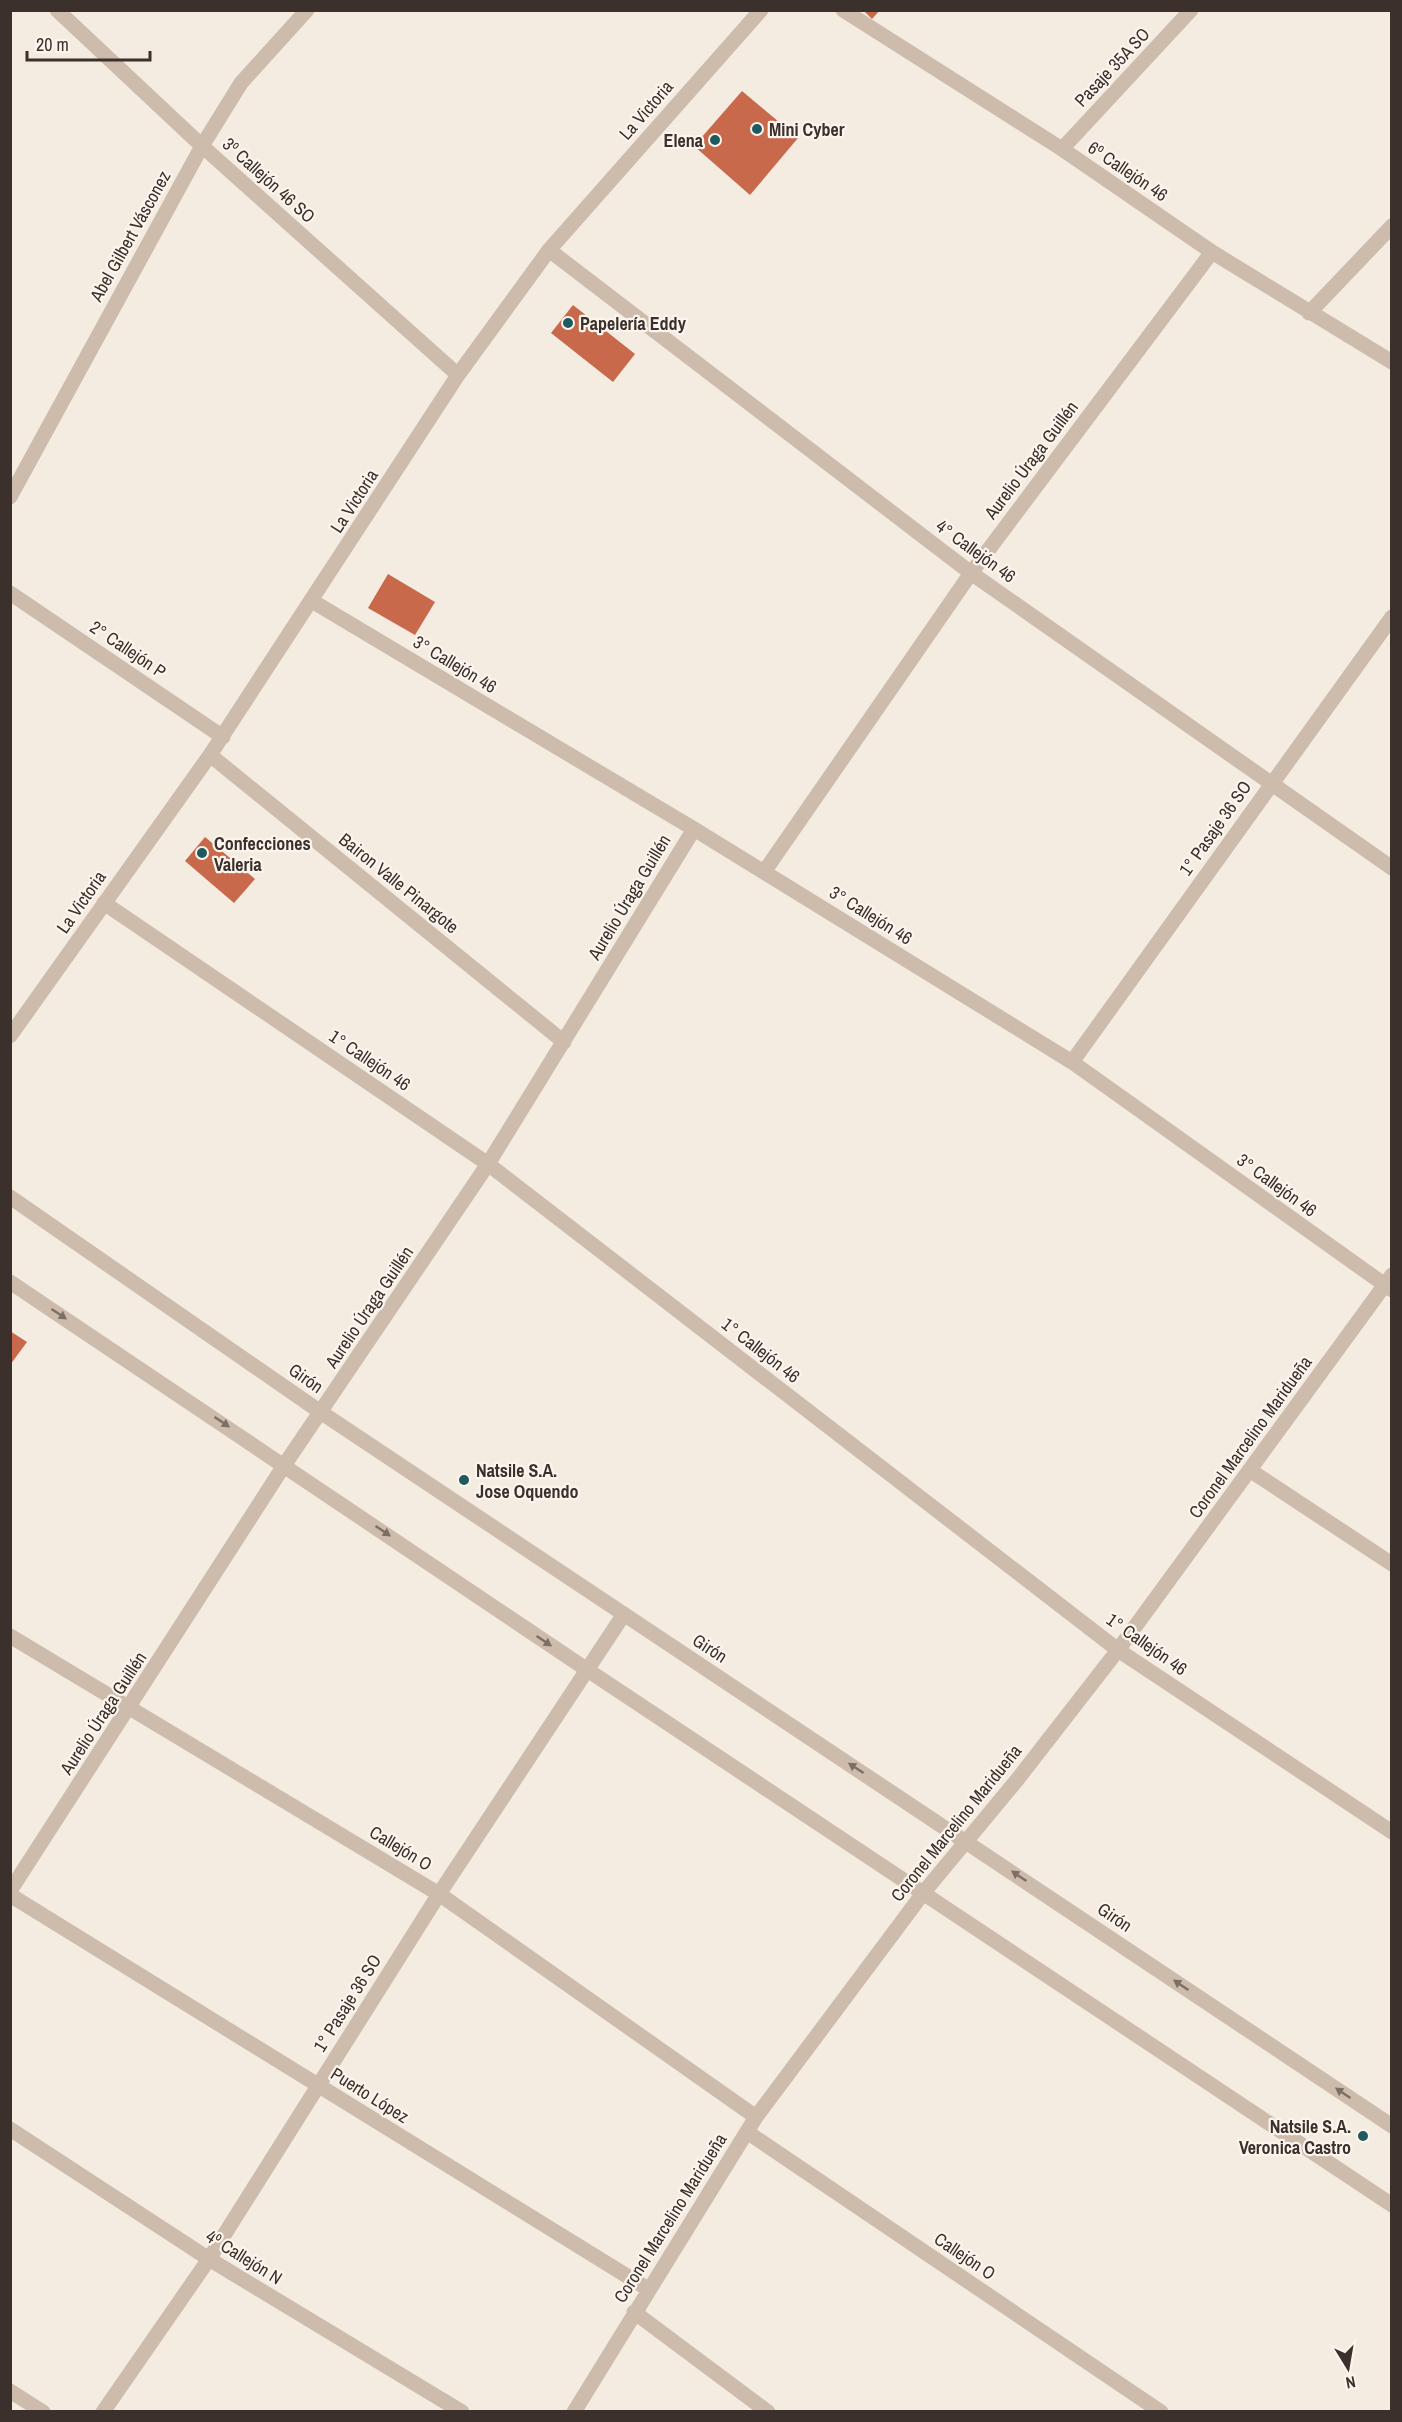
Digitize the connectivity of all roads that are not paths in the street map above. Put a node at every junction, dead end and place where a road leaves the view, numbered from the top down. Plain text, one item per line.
1 (57, 10) edge
2 (307, 10) edge
3 (760, 10) edge
4 (843, 10) edge
5 (1191, 10) edge
6 (202, 146) junction
7 (1062, 149) junction
8 (1392, 226) edge
9 (549, 250) junction
10 (1212, 252) junction
11 (1309, 312) junction
12 (1392, 362) edge
13 (458, 375) junction
14 (10, 497) edge
15 (971, 573) junction
16 (10, 593) edge
17 (312, 602) junction
18 (1392, 617) edge
19 (223, 737) junction
20 (210, 755) junction
21 (1270, 783) junction
22 (694, 829) junction
23 (1392, 868) edge
24 (764, 872) junction
25 (104, 903) junction
26 (10, 1036) edge
27 (564, 1042) junction
28 (1072, 1062) junction
29 (488, 1164) junction
30 (10, 1197) edge
31 (10, 1282) edge
32 (1389, 1284) edge
33 (322, 1413) junction
34 (285, 1464) junction
35 (1251, 1471) junction
36 (1392, 1564) edge
37 (624, 1614) junction
38 (10, 1636) edge
39 (1118, 1650) junction
40 (586, 1669) junction
41 (129, 1708) junction
42 (1392, 1832) edge
43 (967, 1842) junction
44 (924, 1892) junction
45 (10, 1893) edge
46 (440, 1894) junction
47 (317, 2086) junction
48 (756, 2117) junction
49 (1392, 2126) edge
50 (10, 2129) edge
51 (747, 2132) junction
52 (1392, 2205) edge
53 (209, 2259) junction
54 (648, 2289) junction
55 (634, 2312) junction
56 (10, 2391) edge
57 (43, 2412) edge
58 (104, 2412) edge
59 (462, 2412) edge
60 (574, 2412) edge
61 (768, 2412) edge
62 (1161, 2412) edge

1 - 6 street, 3º Callejón 46 SO
2 - 6 street, Abel Gilbert Vásconez
3 - 9 street, La Victoria
4 - 7 street, 6º Callejón 46
5 - 7 street, Pasaje 35A SO
6 - 13 street, 3º Callejón 46 SO
6 - 14 street, Abel Gilbert Vásconez
7 - 10 street, 6º Callejón 46
8 - 11 street
9 - 13 street, La Victoria
9 - 15 street, 4° Callejón 46
10 - 11 street, 6º Callejón 46
10 - 15 street, Aurelio Úraga Guillén
11 - 12 street, 6º Callejón 46
13 - 17 street, La Victoria
15 - 21 street, 4° Callejón 46
15 - 24 street, Aurelio Úraga Guillén
16 - 19 street, 2° Callejón P
17 - 19 street, La Victoria
17 - 22 street, 3° Callejón 46
18 - 21 street, 1° Pasaje 36 SO
19 - 20 street, La Victoria
20 - 25 street, La Victoria
20 - 27 street, Bairon Valle Pinargote
21 - 23 street, 4° Callejón 46
21 - 28 street, 1° Pasaje 36 SO
22 - 24 street, 3° Callejón 46
22 - 27 street, Aurelio Úraga Guillén
24 - 28 street, 3° Callejón 46
25 - 26 street, La Victoria
25 - 29 street, 1° Callejón 46
27 - 29 street, Aurelio Úraga Guillén
28 - 32 street, 3° Callejón 46
29 - 33 street, Aurelio Úraga Guillén
29 - 39 street, 1° Callejón 46
30 - 33 street, Girón
31 -> 34 street
32 - 35 street, Coronel Marcelino Maridueña
33 - 34 street, Aurelio Úraga Guillén
33 - 37 street, Girón
34 -> 40 street
34 - 41 street, Aurelio Úraga Guillén
35 - 36 street
35 - 39 street, Coronel Marcelino Maridueña
37 - 40 street, 1° Pasaje 36 SO
43 -> 37 street, Girón
38 - 41 street, Callejón O
39 - 42 street, 1° Callejón 46
39 - 43 street, Coronel Marcelino Maridueña
40 - 44 street
40 - 46 street, 1° Pasaje 36 SO
41 - 45 street, Aurelio Úraga Guillén
41 - 46 street, Callejón O
43 - 44 street, Coronel Marcelino Maridueña
49 -> 43 street, Girón
44 - 48 street, Coronel Marcelino Maridueña
44 - 52 street
45 - 47 street, Puerto López
46 - 47 street, 1° Pasaje 36 SO
46 - 48 street, Callejón O
47 - 53 street, 1° Pasaje 36 SO
47 - 54 street, Puerto López
48 - 51 street, Coronel Marcelino Maridueña
50 - 53 street, 4º Callejón N
51 - 54 street, Coronel Marcelino Maridueña
51 - 62 street, Callejón O
53 - 58 street, 1° Pasaje 36 SO
53 - 59 street, 4º Callejón N
54 - 55 street, Coronel Marcelino Maridueña
55 - 60 street, Coronel Marcelino Maridueña
55 - 61 street
56 - 57 street

